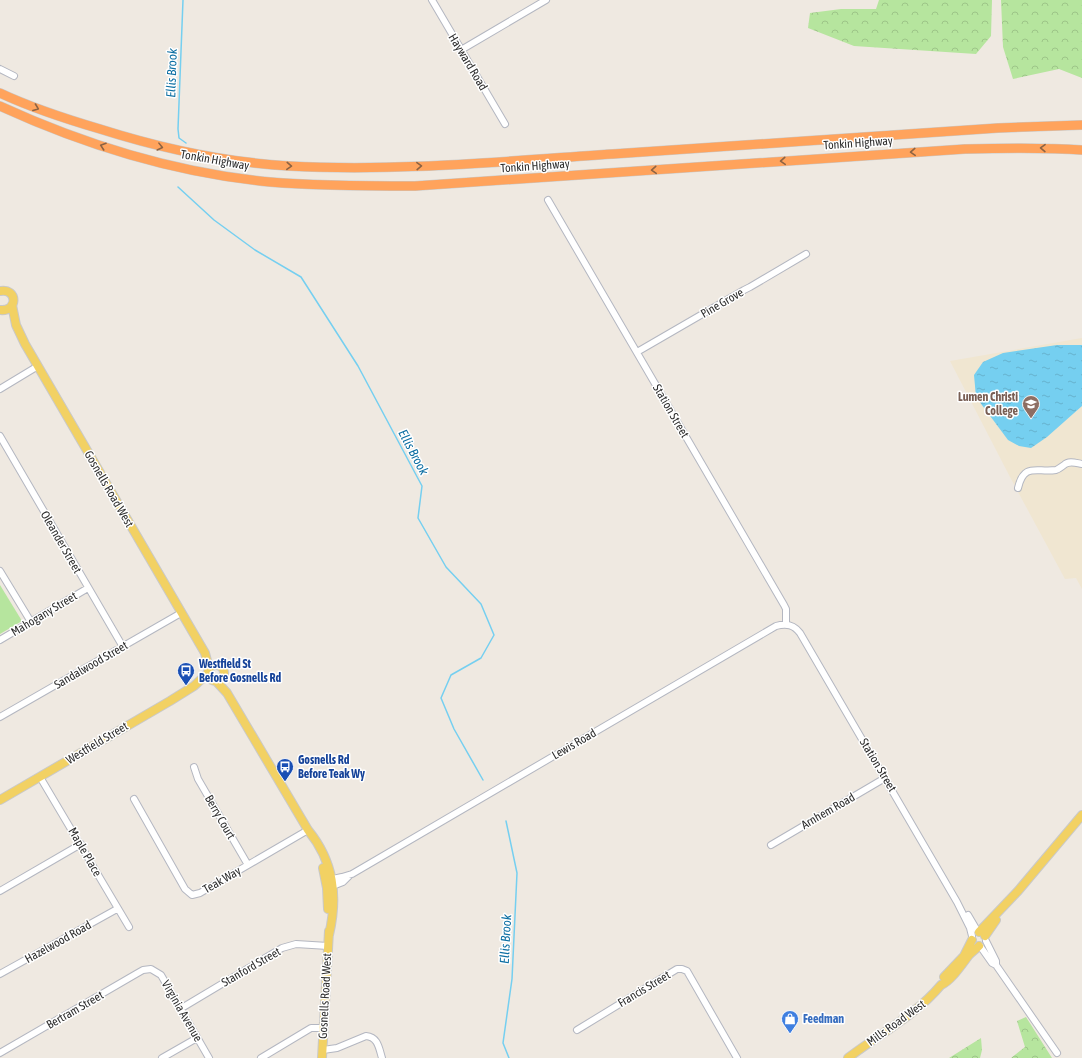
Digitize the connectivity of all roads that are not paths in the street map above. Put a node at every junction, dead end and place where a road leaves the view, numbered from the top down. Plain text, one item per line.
1 (432, 0) edge
2 (546, 0) edge
3 (461, 50) junction
4 (0, 69) edge
5 (14, 76) dead end
6 (0, 93) edge
7 (0, 106) edge
8 (0, 110) edge
9 (19, 115) junction
10 (505, 124) dead end
11 (1082, 125) edge
12 (1082, 150) edge
13 (548, 200) dead end
14 (806, 254) dead end
15 (1, 289) edge
16 (12, 305) junction
17 (1, 310) edge
18 (16, 325) junction
19 (637, 352) junction
20 (38, 366) junction
21 (0, 388) edge
22 (0, 436) edge
23 (1082, 464) edge
24 (1018, 488) dead end
25 (0, 571) edge
26 (88, 588) junction
27 (181, 613) junction
28 (31, 622) junction
29 (786, 624) junction
30 (0, 640) edge
31 (123, 647) junction
32 (214, 674) junction
33 (0, 717) edge
34 (194, 767) dead end
35 (40, 777) junction
36 (885, 778) junction
37 (134, 799) dead end
38 (0, 800) edge
39 (1082, 815) edge
40 (308, 830) junction
41 (81, 844) junction
42 (771, 845) dead end
43 (248, 865) junction
44 (330, 884) junction
45 (0, 891) edge
46 (117, 909) junction
47 (129, 927) dead end
48 (979, 939) junction
49 (328, 946) junction
50 (150, 969) joint
51 (0, 974) edge
52 (180, 1009) junction
53 (324, 1028) junction
54 (577, 1030) dead end
55 (197, 1038) junction
56 (0, 1053) edge
57 (1057, 1053) dead end
58 (322, 1054) edge
59 (162, 1058) edge
60 (209, 1058) edge
61 (261, 1058) edge
62 (382, 1058) edge
63 (737, 1058) edge
64 (848, 1058) edge

1 - 3 street, Hayward Road
2 - 3 street
3 - 10 street, Hayward Road
4 - 5 street
6 -> 11 highway, Tonkin Highway
7 - 9 highway, Tonkin Highway
8 - 9 highway
12 -> 9 highway, Tonkin Highway
13 - 19 street, Station Street
14 - 19 street, Pine Grove
15 - 16 main road, Gosnells Road West
16 - 17 main road, Gosnells Road West
16 - 18 main road, Gosnells Road West
17 - 18 main road, Gosnells Road West
18 - 20 main road, Gosnells Road West
19 - 29 street, Station Street
20 - 21 street
20 - 27 main road, Gosnells Road West
22 - 26 street, Oleander Street
23 - 24 street
25 - 28 street
26 - 28 street, Mahogany Street
26 - 31 street, Oleander Street
27 - 31 street, Sandalwood Street
27 - 32 main road, Gosnells Road West
28 - 30 street, Mahogany Street
29 - 36 street, Station Street
29 - 44 street, Lewis Road
31 - 33 street, Sandalwood Street
32 - 35 main road, Westfield Street
32 - 40 main road, Gosnells Road West
34 - 43 street, Berry Court
35 - 38 main road, Westfield Street
35 - 41 street, Maple Place
36 - 42 street, Arnhem Road
36 - 48 street, Station Street
37 - 43 street, Teak Way
39 - 48 main road, Mills Road West
40 - 43 street, Teak Way
40 - 44 main road, Gosnells Road West
41 - 45 street
41 - 46 street, Maple Place
44 - 49 main road, Gosnells Road West
46 - 47 street, Maple Place
46 - 51 street, Hazelwood Road
48 - 57 street, Station Street
48 - 64 main road, Mills Road West
49 - 52 street, Stanford Street
49 - 53 main road, Gosnells Road West
50 - 52 street, Virginia Avenue
50 - 56 street, Bertram Street
52 - 55 street, Virginia Avenue
53 - 58 main road, Gosnells Road West
53 - 61 street
54 - 63 street, Francis Street
55 - 59 street
55 - 60 street, Virginia Avenue
58 - 62 street

